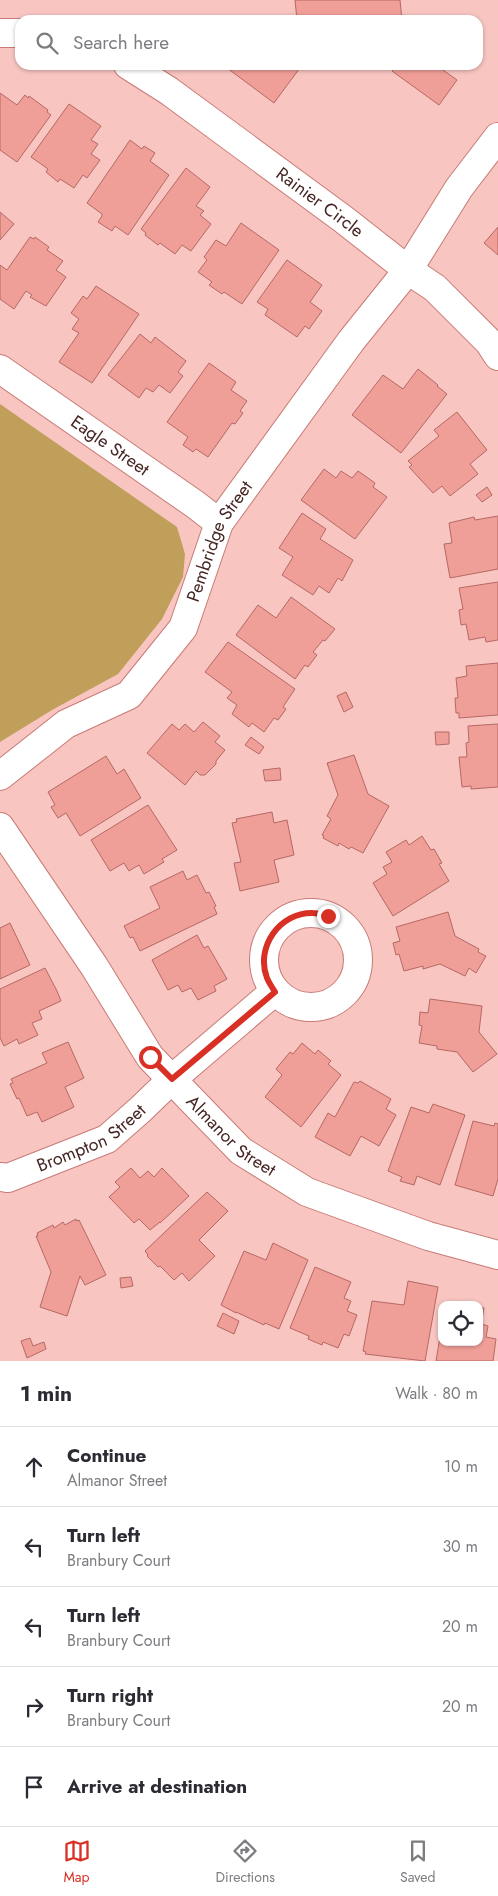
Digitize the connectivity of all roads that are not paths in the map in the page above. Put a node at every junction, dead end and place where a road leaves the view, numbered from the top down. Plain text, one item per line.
1 (0, 33) edge
2 (15, 33) edge
3 (136, 70) edge
4 (498, 137) edge
5 (408, 270) junction
6 (498, 356) edge
7 (0, 369) edge
8 (219, 523) junction
9 (0, 776) edge
10 (0, 827) edge
11 (275, 992) dead end
12 (172, 1079) junction
13 (0, 1177) edge
14 (498, 1255) edge

1 - 2 street
3 - 5 street, Rainier Circle
4 - 5 street, Pembridge Street
5 - 6 street, Rainier Circle
5 - 8 street, Pembridge Street
7 - 8 street, Eagle Street
8 - 9 street, Pembridge Street
10 - 12 street, Almanor Street
11 - 12 street, Brompton Street
12 - 13 street, Brompton Street
12 - 14 street, Almanor Street

